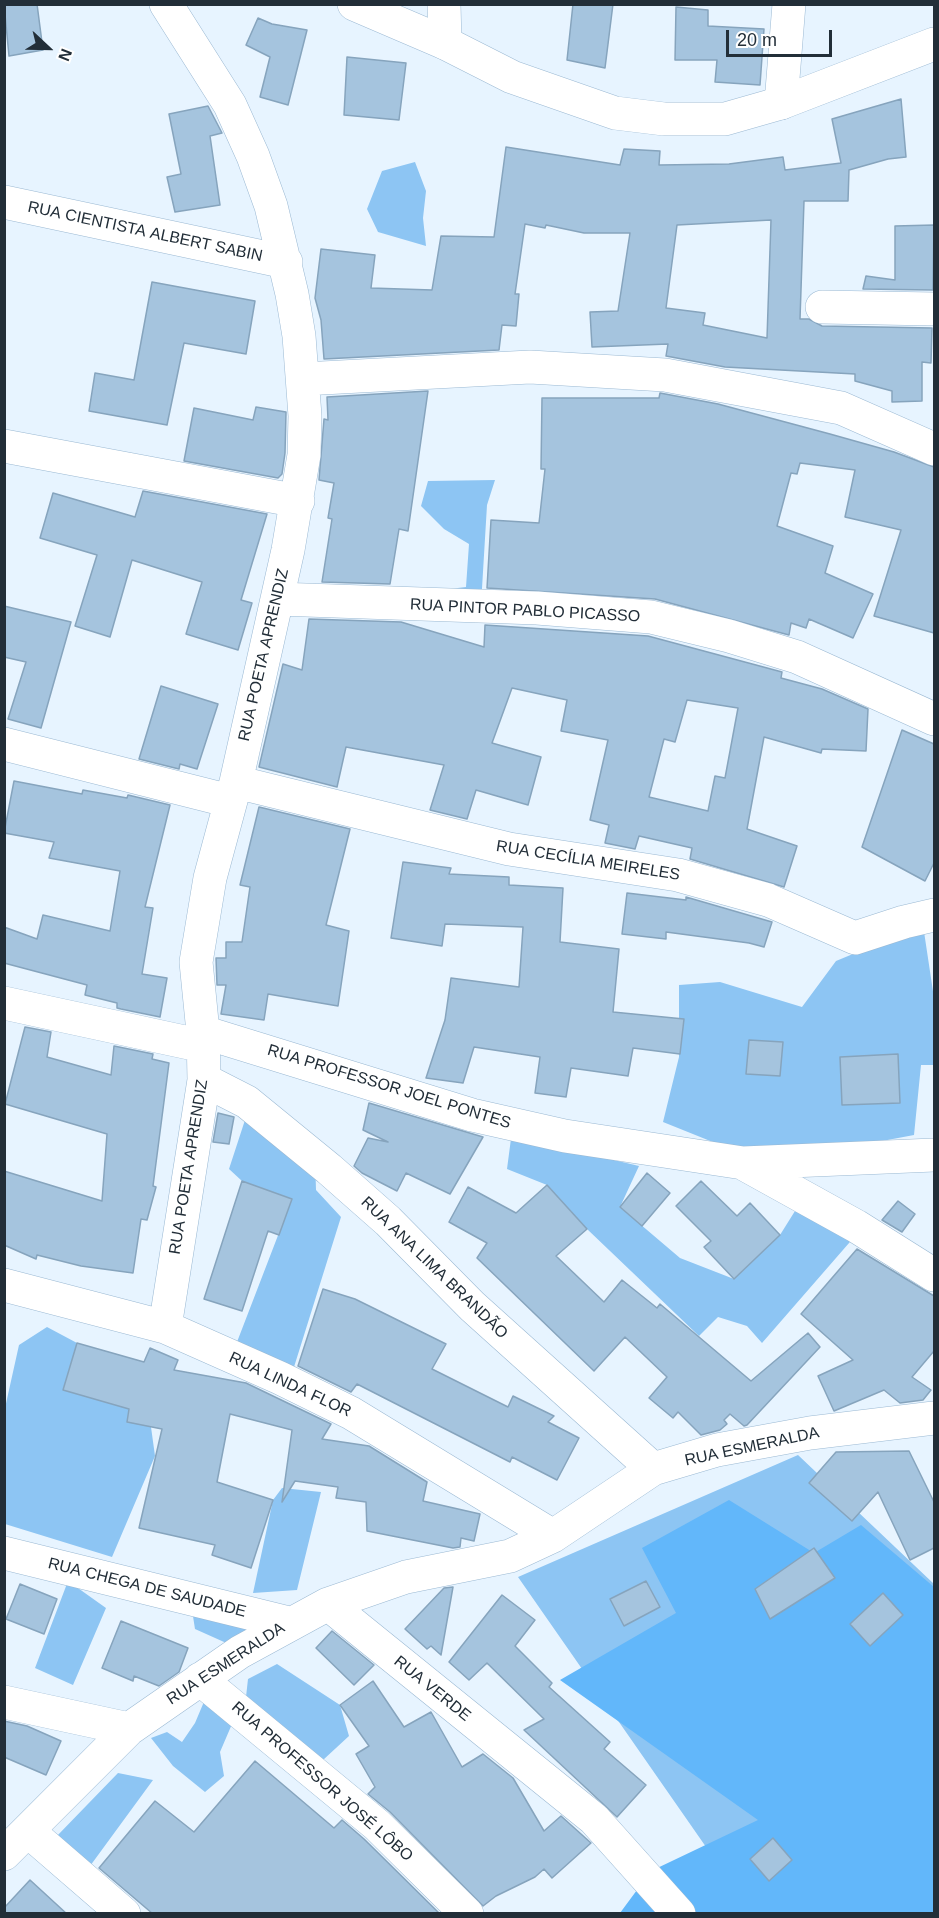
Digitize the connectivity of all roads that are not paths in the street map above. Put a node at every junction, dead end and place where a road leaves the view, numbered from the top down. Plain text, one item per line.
1 (166, 4) edge
2 (354, 4) edge
3 (444, 4) edge
4 (789, 4) edge
5 (445, 43) junction
6 (934, 44) edge
7 (781, 103) junction
8 (4, 202) edge
9 (286, 262) junction
10 (822, 307) dead end
11 (934, 309) edge
12 (303, 380) junction
13 (4, 446) edge
14 (934, 450) edge
15 (298, 501) junction
16 (277, 599) junction
17 (934, 719) edge
18 (4, 744) edge
19 (233, 791) junction
20 (934, 915) edge
21 (4, 1003) edge
22 (203, 1039) junction
23 (204, 1080) junction
24 (934, 1155) edge
25 (743, 1163) junction
26 (934, 1275) edge
27 (4, 1285) edge
28 (165, 1327) junction
29 (934, 1418) edge
30 (653, 1469) junction
31 (553, 1536) junction
32 (4, 1553) edge
33 (328, 1604) junction
34 (289, 1623) junction
35 (200, 1679) junction
36 (4, 1702) edge
37 (129, 1729) junction
38 (28, 1831) junction
39 (4, 1854) edge
40 (124, 1914) edge
41 (467, 1914) edge
42 (679, 1914) edge

1 - 9 street, RUA POETA APRENDIZ
2 - 5 street
3 - 5 street
4 - 7 street
5 - 7 street
6 - 7 street
8 - 9 street, RUA CIENTISTA ALBERT SABIN
9 - 12 street, RUA POETA APRENDIZ
10 - 11 street
12 - 14 street
12 - 15 street, RUA POETA APRENDIZ
13 - 15 street
15 - 16 street, RUA POETA APRENDIZ
16 - 17 street, RUA PINTOR PABLO PICASSO
16 - 19 street, RUA POETA APRENDIZ
18 - 19 street, RUA CECÍLIA MEIRELES
19 - 20 street, RUA CECÍLIA MEIRELES
19 - 22 street, RUA POETA APRENDIZ
21 - 22 street
22 - 23 street, RUA POETA APRENDIZ
22 - 25 street, RUA PROFESSOR JOEL PONTES
23 - 28 street, RUA POETA APRENDIZ
23 - 30 street, RUA ANA LIMA BRANDÃO
24 - 25 street, RUA PROFESSOR JOEL PONTES
25 - 26 street
27 - 28 street, RUA LINDA FLOR
28 - 31 street, RUA LINDA FLOR
29 - 30 street, RUA ESMERALDA
30 - 31 street, RUA ESMERALDA
31 - 33 street, RUA ESMERALDA
32 - 34 street, RUA CHEGA DE SAUDADE
33 - 34 street, RUA ESMERALDA
33 - 42 street, RUA VERDE
34 - 35 street, RUA ESMERALDA
35 - 37 street, RUA ESMERALDA
35 - 41 street, RUA PROFESSOR JOSÉ LÔBO
36 - 37 street
37 - 38 street, RUA ESMERALDA
38 - 39 street, RUA ESMERALDA
38 - 40 street

